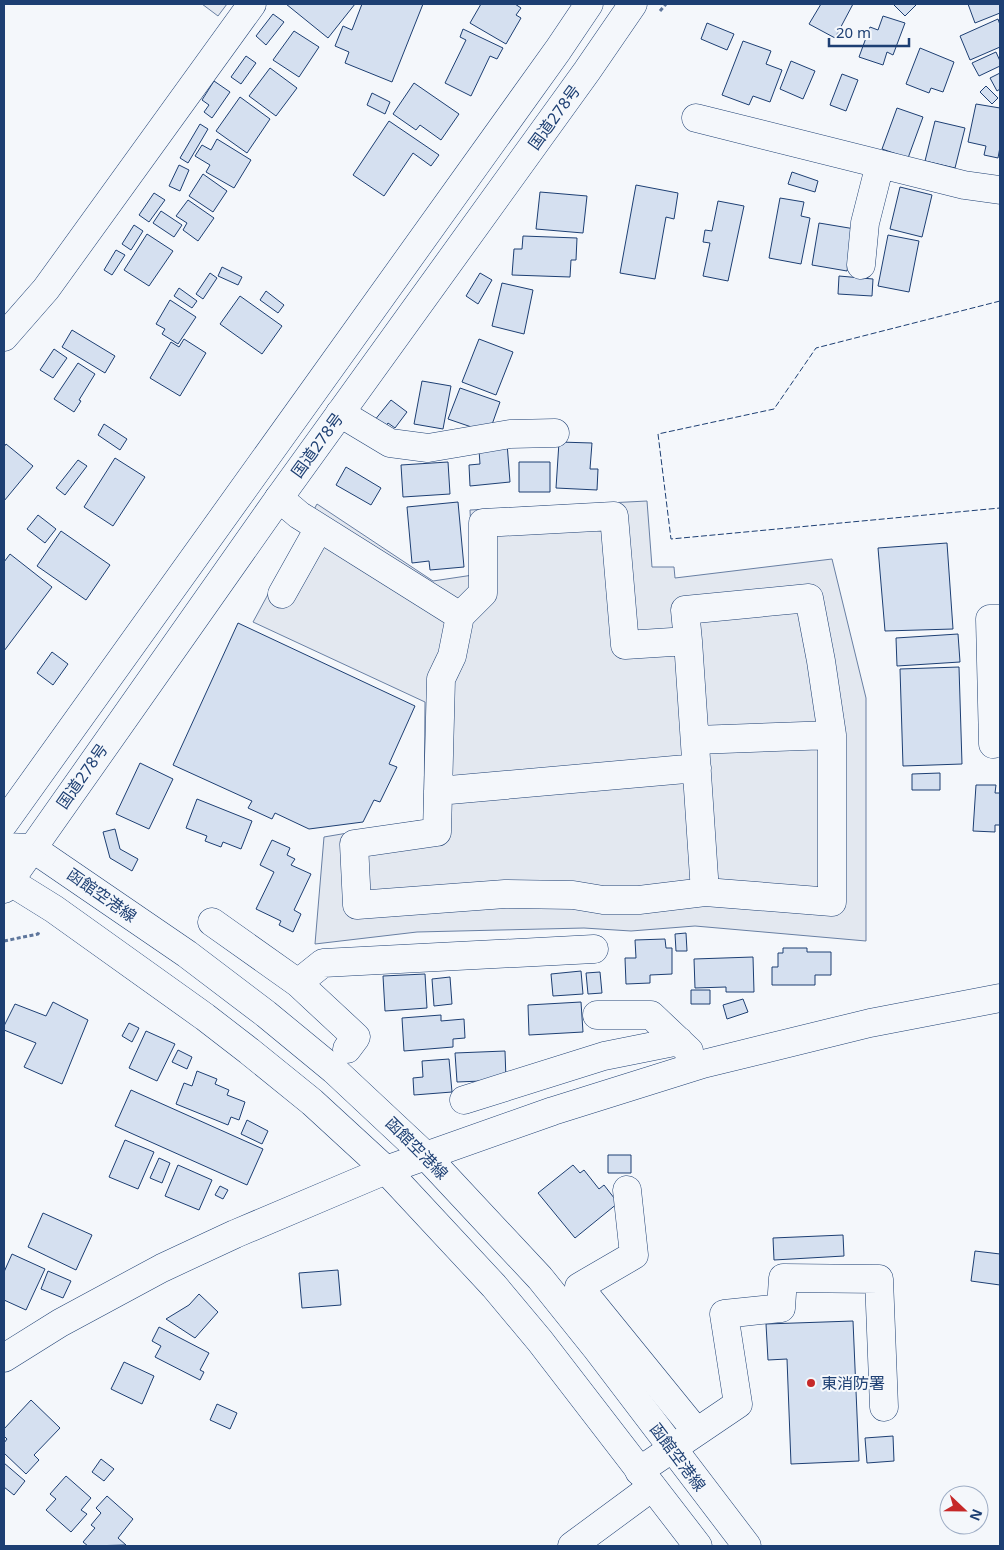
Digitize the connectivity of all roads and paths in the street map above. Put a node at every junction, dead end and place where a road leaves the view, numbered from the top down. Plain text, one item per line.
1 (252, 4) edge
2 (589, 4) edge
3 (633, 4) edge
4 (696, 118) dead end
5 (880, 164) junction
6 (1000, 190) edge
7 (861, 264) dead end
8 (4, 337) edge
9 (340, 413) junction
10 (555, 433) dead end
11 (279, 498) junction
12 (319, 528) junction
13 (282, 594) dead end
14 (460, 616) junction
15 (1000, 619) edge
16 (688, 641) junction
17 (832, 735) junction
18 (695, 740) junction
19 (993, 744) dead end
20 (697, 768) junction
21 (438, 791) junction
22 (4, 824) edge
23 (4, 847) edge
24 (32, 848) junction
25 (6, 881) edge
26 (705, 892) junction
27 (212, 922) dead end
28 (594, 949) dead end
29 (298, 983) junction
30 (1000, 998) edge
31 (597, 1015) dead end
32 (679, 1041) junction
33 (347, 1048) dead end
34 (703, 1064) junction
35 (464, 1100) dead end
36 (426, 1156) junction
37 (386, 1170) junction
38 (627, 1190) dead end
39 (4, 1358) edge
40 (884, 1407) dead end
41 (696, 1432) junction
42 (671, 1448) junction
43 (646, 1479) junction
44 (572, 1546) edge
45 (698, 1546) edge
46 (747, 1546) edge

1 - 8 main road
2 - 22 main road
3 - 9 main road, 国道278号
4 - 5 main road
5 - 6 main road
5 - 7 main road
9 - 10 main road
9 - 11 main road, 国道278号
11 - 12 main road
11 - 24 main road, 国道278号
12 - 13 main road
12 - 14 main road
14 - 16 main road
14 - 21 main road
15 - 19 main road
16 - 17 main road
16 - 18 main road
17 - 18 main road
17 - 26 main road
18 - 20 main road
20 - 21 main road
20 - 26 main road
21 - 26 main road
23 - 24 main road
24 - 25 main road, 国道278号
24 - 36 main road, 函館空港線
25 - 37 main road
27 - 29 main road
28 - 29 main road
29 - 33 main road
30 - 34 main road
31 - 32 main road
32 - 34 main road
32 - 35 main road
34 - 36 main road
36 - 37 main road
36 - 42 main road, 函館空港線
37 - 39 main road
37 - 43 main road
38 - 41 main road
40 - 41 main road
41 - 42 main road
42 - 43 main road
42 - 46 main road, 函館空港線
43 - 44 main road
43 - 45 main road

